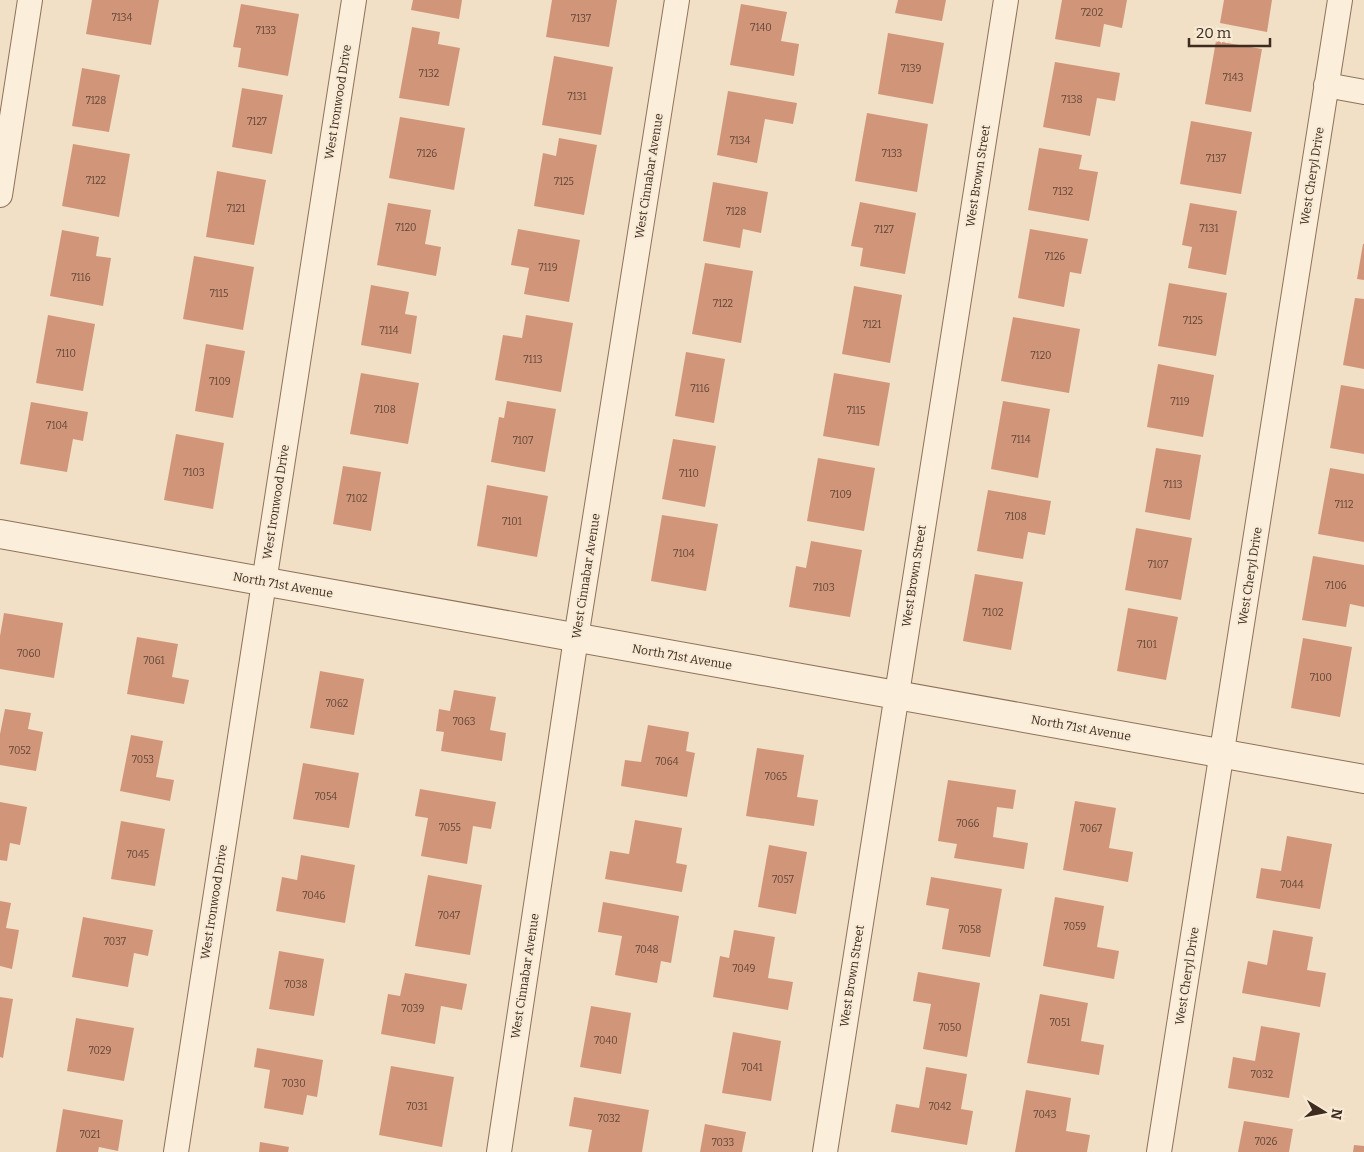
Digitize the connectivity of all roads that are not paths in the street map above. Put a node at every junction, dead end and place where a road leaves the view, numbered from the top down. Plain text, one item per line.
1 (30, 0) edge
2 (354, 0) edge
3 (677, 0) edge
4 (1006, 0) edge
5 (1340, 0) edge
6 (1326, 85) junction
7 (1364, 92) edge
8 (0, 195) edge
9 (0, 534) edge
10 (263, 582) junction
11 (576, 638) junction
12 (896, 694) junction
13 (1223, 753) junction
14 (1364, 779) edge
15 (176, 1152) edge
16 (499, 1152) edge
17 (825, 1152) edge
18 (1159, 1152) edge

1 - 8 street
2 - 10 street, West Ironwood Drive
3 - 11 street, West Cinnabar Avenue
4 - 12 street, West Brown Street
5 - 6 street, West Cheryl Drive
6 - 7 street
6 - 13 street, West Cheryl Drive
9 - 10 street, North 71st Avenue
10 - 11 street, North 71st Avenue
10 - 15 street, West Ironwood Drive
11 - 12 street, North 71st Avenue
11 - 16 street, West Cinnabar Avenue
12 - 13 street, North 71st Avenue
12 - 17 street, West Brown Street
13 - 14 street, North 71st Avenue
13 - 18 street, West Cheryl Drive

